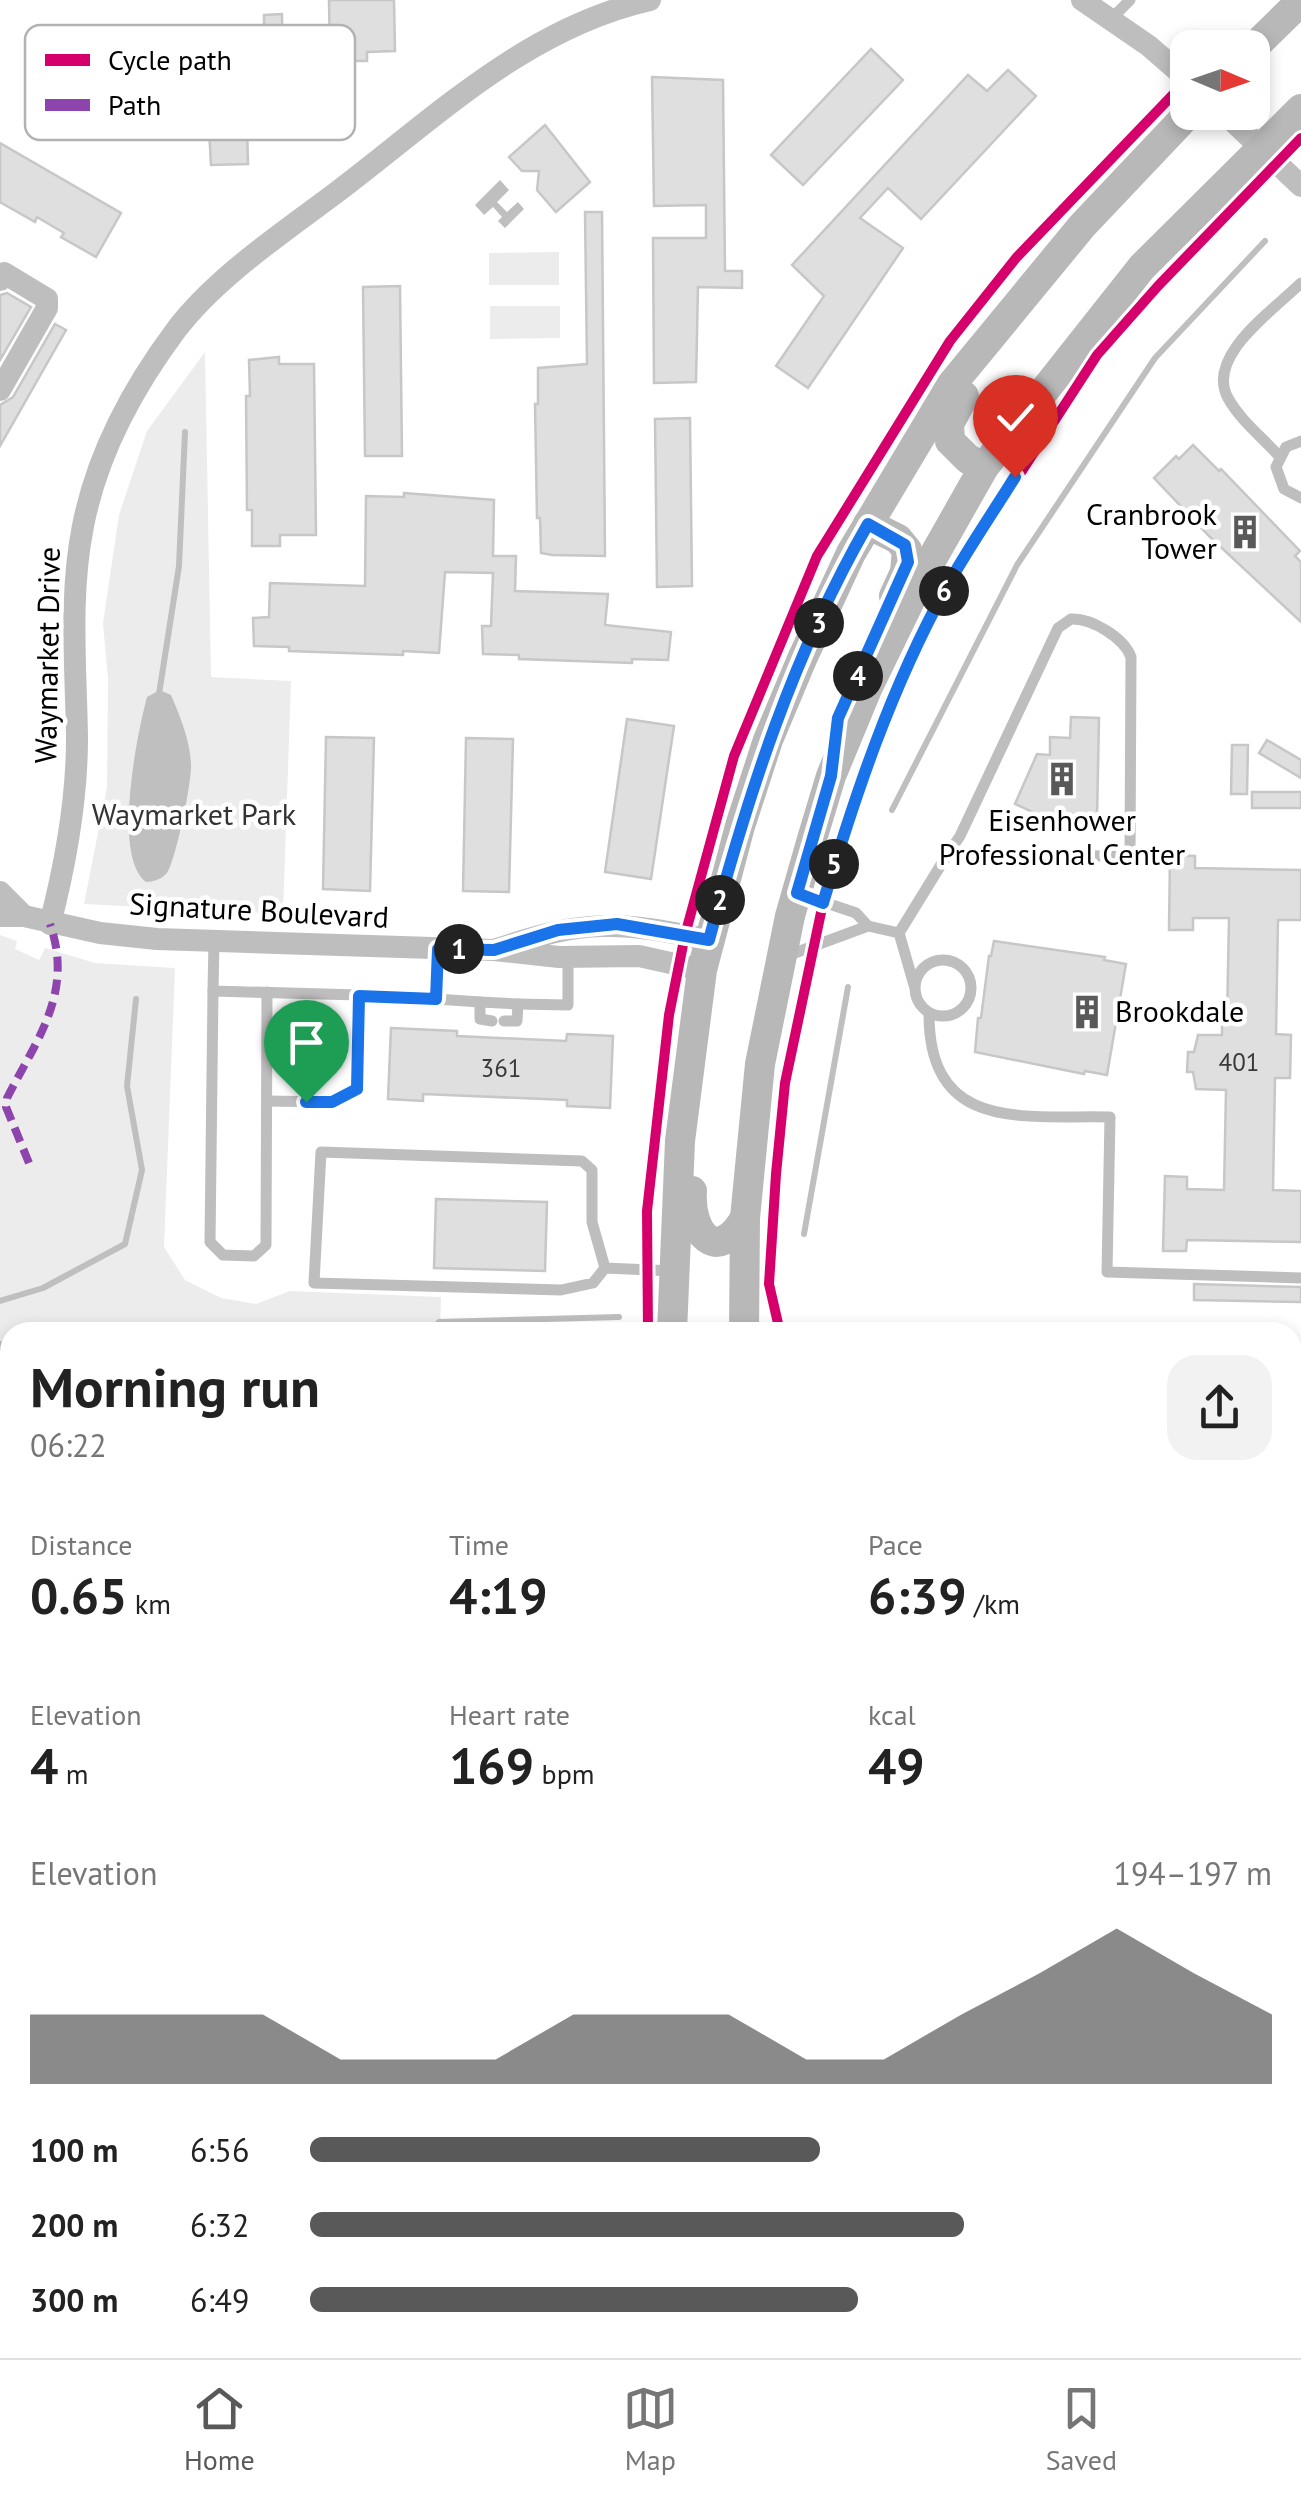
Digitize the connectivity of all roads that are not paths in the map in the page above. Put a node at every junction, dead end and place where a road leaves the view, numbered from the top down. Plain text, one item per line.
1 (650, 0) edge
2 (1082, 0) edge
3 (1130, 0) edge
4 (1301, 1) edge
5 (1111, 19) junction
6 (1270, 31) edge
7 (1170, 66) edge
8 (1301, 109) edge
9 (1173, 130) edge
10 (1242, 130) edge
11 (1262, 149) junction
12 (1301, 186) edge
13 (1082, 226) junction
14 (2, 277) edge
15 (1301, 284) edge
16 (0, 390) edge
17 (1301, 441) edge
18 (1279, 456) junction
19 (984, 468) junction
20 (1301, 498) edge
21 (868, 524) junction
22 (831, 776) junction
23 (947, 855) junction
24 (0, 892) edge
25 (797, 893) junction
26 (12, 916) edge
27 (50, 924) junction
28 (868, 926) junction
29 (899, 933) junction
30 (709, 940) junction
31 (214, 941) junction
32 (438, 949) junction
33 (494, 950) junction
34 (568, 956) junction
35 (782, 958) junction
36 (700, 982) junction
37 (914, 985) junction
38 (213, 990) junction
39 (268, 992) junction
40 (359, 996) junction
41 (436, 999) junction
42 (480, 1002) junction
43 (518, 1004) junction
44 (929, 1014) junction
45 (267, 1102) junction
46 (745, 1218) junction
47 (605, 1268) junction
48 (673, 1270) junction
49 (1301, 1278) edge
50 (672, 1322) edge
51 (744, 1322) edge

1 - 27 street, Waymarket Drive
2 - 5 street
3 - 5 lane
4 - 6 main road
5 - 7 street
8 - 11 main road
9 - 13 main road
10 - 11 street
11 - 12 street
11 - 19 main road
13 - 19 main road
13 - 21 main road
14 - 16 street
15 - 18 lane
17 - 18 lane
18 - 20 lane
19 - 22 main road
21 - 22 main road
21 - 30 main road
22 - 25 main road
23 - 23 lane
23 - 29 lane
24 - 26 street, Signature Boulevard
25 - 28 lane
25 - 35 main road
26 - 27 street, Signature Boulevard
27 - 31 street, Signature Boulevard
28 - 29 lane
28 - 35 lane
29 - 37 lane
30 - 33 street, Signature Boulevard
30 - 36 main road
31 - 32 street, Signature Boulevard
31 - 38 lane
32 - 33 street, Signature Boulevard
32 - 41 lane
33 - 34 street, Signature Boulevard
34 - 36 street, Signature Boulevard
34 - 43 lane
35 - 46 main road
36 - 46 main road
36 - 48 main road
37 - 44 lane
37 - 44 lane
38 - 39 lane
38 - 45 lane
39 - 40 lane
39 - 45 lane
40 - 41 lane
40 - 45 lane
41 - 42 lane
42 - 43 lane
42 - 43 lane
44 - 49 lane
46 - 51 main road
47 - 47 lane
47 - 48 lane
48 - 50 main road

